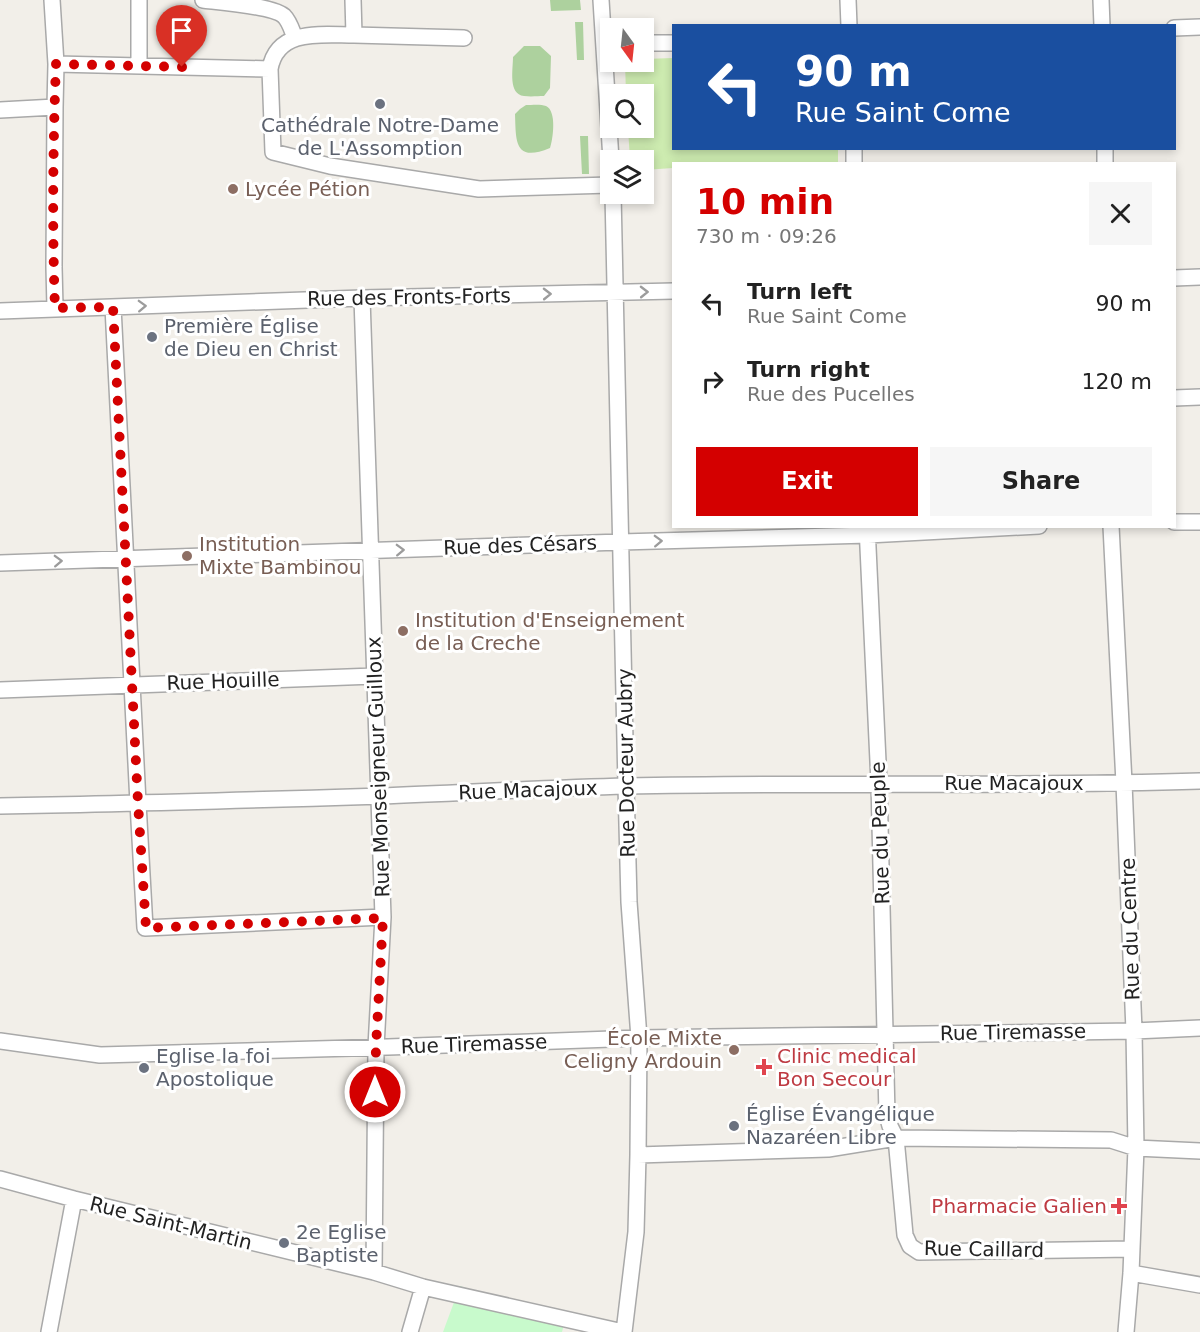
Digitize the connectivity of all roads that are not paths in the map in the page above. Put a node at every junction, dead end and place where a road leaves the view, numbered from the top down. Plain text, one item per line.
1 (52, 0) edge
2 (139, 0) edge
3 (203, 0) edge
4 (353, 0) edge
5 (601, 0) edge
6 (848, 0) edge
7 (1101, 0) edge
8 (603, 18) edge
9 (849, 24) edge
10 (1102, 24) edge
11 (1200, 27) edge
12 (1176, 28) edge
13 (354, 34) junction
14 (295, 38) junction
15 (464, 38) dead end
16 (672, 42) edge
17 (654, 43) edge
18 (56, 64) junction
19 (139, 66) junction
20 (270, 69) junction
21 (608, 72) edge
22 (54, 107) junction
23 (0, 110) edge
24 (611, 150) edge
25 (600, 185) edge
26 (613, 204) edge
27 (1200, 277) edge
28 (1176, 278) edge
29 (672, 291) edge
30 (615, 293) junction
31 (362, 298) junction
32 (113, 307) junction
33 (55, 308) junction
34 (0, 310) edge
35 (1200, 397) edge
36 (1176, 398) edge
37 (1176, 522) edge
38 (1200, 522) edge
39 (971, 528) edge
40 (1112, 528) edge
41 (868, 531) edge
42 (621, 542) junction
43 (371, 551) junction
44 (125, 558) junction
45 (0, 563) edge
46 (374, 676) junction
47 (133, 684) junction
48 (0, 690) edge
49 (1200, 780) edge
50 (879, 783) junction
51 (1124, 783) junction
52 (626, 786) junction
53 (379, 796) junction
54 (138, 803) junction
55 (0, 806) edge
56 (383, 918) junction
57 (1200, 1028) edge
58 (1134, 1030) junction
59 (885, 1033) junction
60 (639, 1038) junction
61 (0, 1041) edge
62 (376, 1047) junction
63 (896, 1138) junction
64 (1136, 1148) junction
65 (1200, 1151) edge
66 (638, 1155) junction
67 (0, 1179) edge
68 (74, 1199) junction
69 (1132, 1249) junction
70 (374, 1272) junction
71 (1131, 1273) junction
72 (1200, 1285) edge
73 (423, 1287) junction
74 (49, 1332) edge
75 (410, 1332) edge
76 (623, 1332) edge
77 (1126, 1332) edge

1 - 18 street
2 - 19 street
3 - 14 street
4 - 13 street
5 - 8 street
6 - 9 street
7 - 10 street
11 - 12 street
13 - 14 street
13 - 15 street
14 - 20 street
16 - 17 street
18 - 19 street
18 - 22 street
19 - 20 street
20 - 25 street
21 - 24 street
22 - 23 street
22 - 33 street
26 - 30 street, Rue Docteur Aubry
27 - 28 street
30 -> 29 street, Rue des Fronts-Forts
31 -> 30 street, Rue des Fronts-Forts
30 - 42 street, Rue Docteur Aubry
32 -> 31 street, Rue des Fronts-Forts
31 - 43 street, Rue Monseigneur Guilloux
32 - 33 street, Rue des Fronts-Forts
32 - 44 street
33 - 34 street, Rue des Fronts-Forts
35 - 36 street
37 - 38 street
39 - 41 street, Rue des Césars
40 - 51 street, Rue du Centre
42 -> 41 street, Rue des Césars
41 - 50 street, Rue du Peuple
43 -> 42 street, Rue des Césars
42 - 52 street, Rue Docteur Aubry
43 - 44 street, Rue des Césars
43 - 46 street, Rue Monseigneur Guilloux
45 -> 44 street, Rue des Césars
44 - 47 street
46 - 47 street, Rue Houille
46 - 53 street, Rue Monseigneur Guilloux
47 - 48 street, Rue Houille
47 - 54 street
49 - 51 street, Rue Macajoux
50 - 51 street, Rue Macajoux
50 - 52 street, Rue Macajoux
50 - 59 street, Rue du Peuple
51 - 58 street, Rue du Centre
52 - 53 street, Rue Macajoux
52 - 60 street, Rue Docteur Aubry
53 - 54 street, Rue Macajoux
53 - 56 street, Rue Monseigneur Guilloux
54 - 55 street, Rue Macajoux
54 - 56 street
56 - 62 street, Rue Monseigneur Guilloux
57 - 58 street, Rue Tiremasse
58 - 59 street, Rue Tiremasse
58 - 64 street, Rue du Centre
59 - 60 street, Rue Tiremasse
59 - 63 street, Rue du Peuple
60 - 62 street, Rue Tiremasse
60 - 66 street, Rue Docteur Aubry
61 - 62 street, Rue Tiremasse
62 - 70 street, Rue Monseigneur Guilloux
63 - 64 street
63 - 66 street
63 - 69 street, Rue Caillard
64 - 65 street
64 - 69 street, Rue du Centre
66 - 76 street, Rue Docteur Aubry
67 - 68 street, Rue Saint-Martin
68 - 70 street, Rue Saint-Martin
68 - 74 street
69 - 71 street, Rue du Centre
70 - 73 street, Rue Saint-Martin
71 - 72 street
71 - 77 street, Rue du Centre
73 - 75 street
73 - 76 street, Rue Saint-Martin

